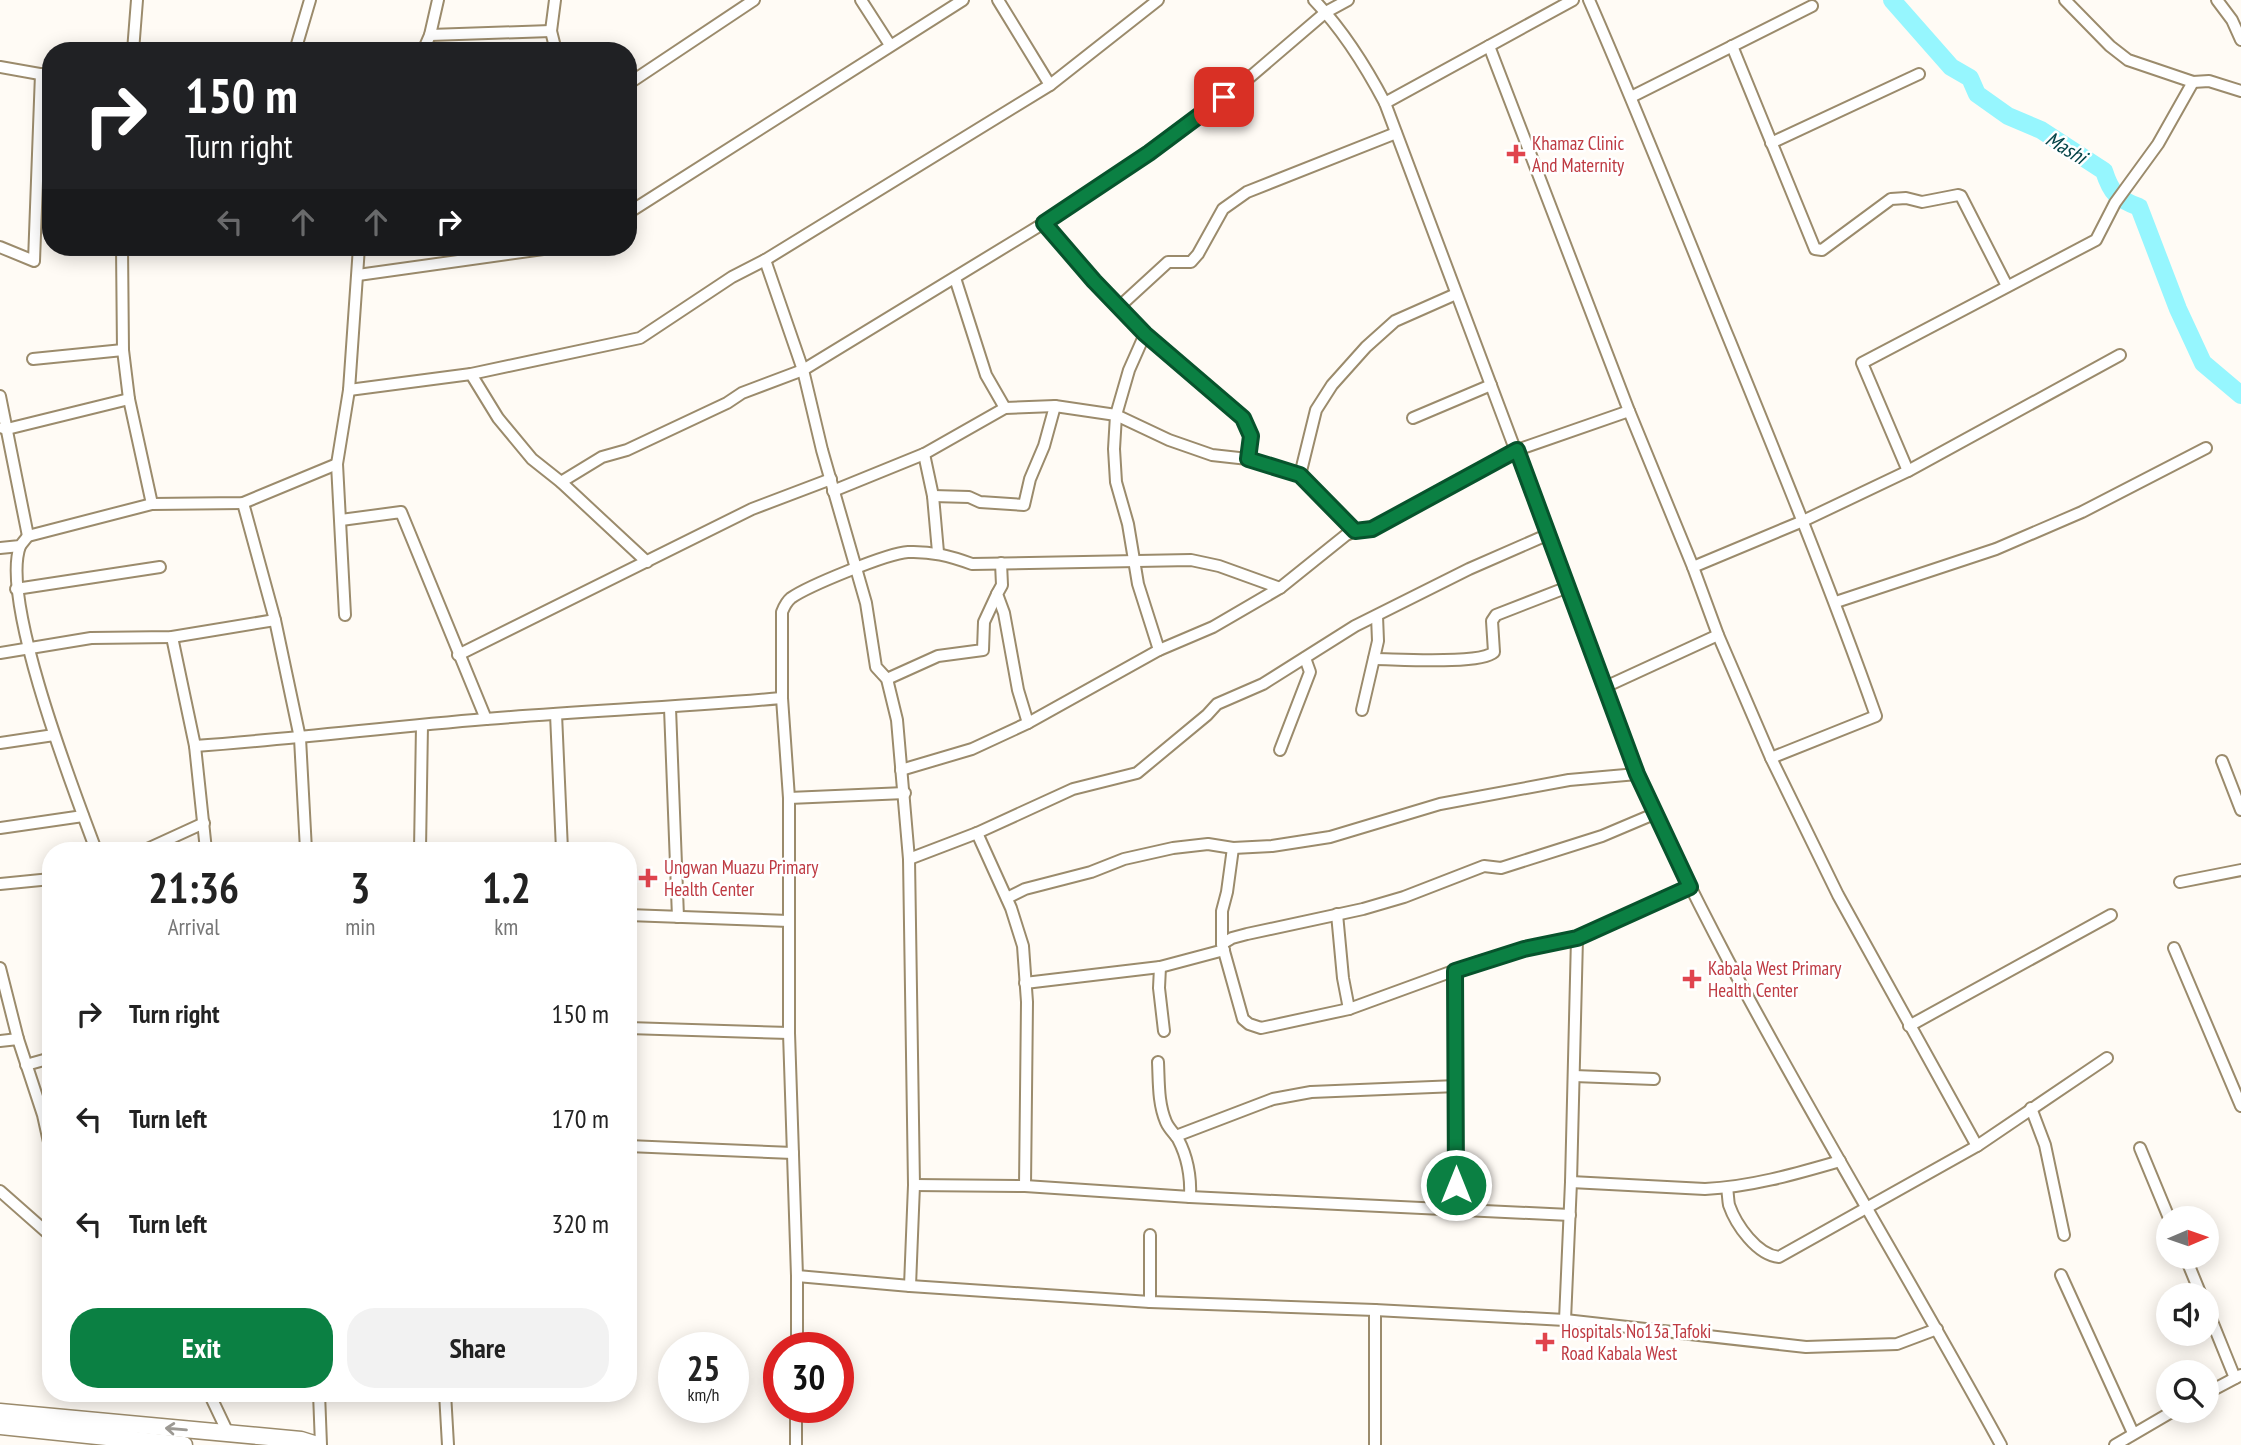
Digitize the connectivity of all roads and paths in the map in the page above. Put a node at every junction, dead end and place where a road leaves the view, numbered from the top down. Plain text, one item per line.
1 (136, 0) edge
2 (310, 0) edge
3 (438, 0) edge
4 (555, 0) edge
5 (754, 0) edge
6 (861, 0) edge
7 (963, 0) edge
8 (998, 0) edge
9 (1138, 0) edge
10 (1158, 0) edge
11 (1314, 0) edge
12 (1348, 0) edge
13 (1573, 0) edge
14 (1589, 0) edge
15 (2065, 0) edge
16 (2217, 0) edge
17 (1812, 6) dead end
18 (1145, 10) junction
19 (1326, 12) junction
20 (551, 31) junction
21 (430, 35) junction
22 (2241, 40) edge
23 (134, 42) edge
24 (298, 42) edge
25 (427, 42) edge
26 (554, 42) edge
27 (890, 45) junction
28 (1489, 46) junction
29 (1732, 46) junction
30 (0, 67) edge
31 (42, 74) edge
32 (1919, 74) dead end
33 (637, 78) edge
34 (2193, 82) junction
35 (1050, 85) junction
36 (2241, 91) edge
37 (1631, 97) junction
38 (1385, 103) junction
39 (1396, 133) junction
40 (42, 137) edge
41 (1770, 143) junction
42 (637, 207) edge
43 (1044, 223) junction
44 (0, 247) edge
45 (122, 256) edge
46 (359, 256) edge
47 (494, 256) edge
48 (765, 260) junction
49 (358, 275) junction
50 (955, 278) junction
51 (2007, 286) junction
52 (1456, 294) junction
53 (1121, 306) junction
54 (1145, 334) junction
55 (123, 350) junction
56 (2120, 355) dead end
57 (33, 359) dead end
58 (803, 370) junction
59 (471, 374) junction
60 (1491, 385) junction
61 (349, 390) junction
62 (0, 396) edge
63 (129, 399) junction
64 (1055, 406) junction
65 (1004, 408) junction
66 (1629, 411) junction
67 (1116, 415) junction
68 (1413, 418) dead end
69 (4, 428) edge
70 (2206, 448) dead end
71 (1517, 450) junction
72 (924, 454) junction
73 (1248, 459) junction
74 (337, 464) junction
75 (1908, 471) junction
76 (1300, 475) junction
77 (831, 479) junction
78 (561, 482) junction
79 (834, 491) junction
80 (933, 496) junction
81 (243, 503) junction
82 (152, 504) junction
83 (341, 520) junction
84 (1803, 521) junction
85 (1355, 531) junction
86 (1549, 534) junction
87 (28, 536) junction
88 (20, 546) junction
89 (0, 548) edge
90 (938, 552) junction
91 (1133, 561) junction
92 (647, 562) junction
93 (1001, 563) junction
94 (160, 567) dead end
95 (1693, 567) junction
96 (855, 569) junction
97 (1568, 587) junction
98 (1280, 588) junction
99 (16, 589) junction
100 (997, 594) junction
101 (1836, 602) junction
102 (345, 615) dead end
103 (1377, 616) junction
104 (275, 620) junction
105 (1718, 635) junction
106 (172, 637) junction
107 (26, 650) junction
108 (1159, 650) junction
109 (0, 653) edge
110 (458, 655) junction
111 (1305, 658) junction
112 (1374, 659) junction
113 (887, 679) junction
114 (1605, 687) junction
115 (782, 698) junction
116 (670, 708) junction
117 (1362, 710) dead end
118 (556, 714) junction
119 (486, 719) junction
120 (1028, 723) junction
121 (422, 725) junction
122 (54, 736) junction
123 (300, 738) junction
124 (0, 743) edge
125 (195, 746) junction
126 (1280, 750) dead end
127 (1771, 758) junction
128 (2222, 761) dead end
129 (901, 770) junction
130 (1637, 774) junction
131 (905, 793) junction
132 (789, 798) junction
133 (2241, 810) edge
134 (1654, 814) junction
135 (83, 816) junction
136 (204, 823) junction
137 (0, 828) edge
138 (977, 833) junction
139 (93, 842) edge
140 (162, 842) edge
141 (205, 842) edge
142 (306, 842) edge
143 (420, 842) edge
144 (562, 842) edge
145 (1233, 848) junction
146 (909, 859) junction
147 (2241, 870) edge
148 (42, 880) edge
149 (2180, 882) dead end
150 (0, 884) edge
151 (1690, 887) junction
152 (1007, 898) junction
153 (1337, 914) junction
154 (637, 915) edge
155 (2111, 915) dead end
156 (678, 916) junction
157 (789, 921) junction
158 (1577, 938) junction
159 (1223, 947) junction
160 (2174, 948) dead end
161 (1160, 967) junction
162 (0, 968) edge
163 (1455, 971) junction
164 (1026, 983) junction
165 (1349, 1009) junction
166 (1909, 1026) junction
167 (637, 1028) edge
168 (1164, 1031) dead end
169 (789, 1033) junction
170 (18, 1039) junction
171 (0, 1041) edge
172 (2107, 1058) dead end
173 (42, 1061) edge
174 (1158, 1062) dead end
175 (26, 1065) junction
176 (1574, 1076) junction
177 (1654, 1079) dead end
178 (1457, 1086) junction
179 (2238, 1091) edge
180 (42, 1102) edge
181 (2241, 1106) edge
182 (2031, 1108) junction
183 (1176, 1136) junction
184 (637, 1146) edge
185 (1977, 1146) junction
186 (2140, 1148) dead end
187 (793, 1153) junction
188 (1840, 1161) junction
189 (1571, 1182) junction
190 (914, 1185) junction
191 (1026, 1186) junction
192 (1727, 1188) junction
193 (0, 1191) edge
194 (1190, 1197) junction
195 (2164, 1206) edge
196 (1866, 1209) junction
197 (1456, 1210) junction
198 (1570, 1215) junction
199 (42, 1228) edge
200 (1150, 1235) dead end
201 (2064, 1235) dead end
202 (2061, 1275) dead end
203 (797, 1276) junction
204 (910, 1286) junction
205 (1150, 1302) junction
206 (1375, 1310) junction
207 (1565, 1320) junction
208 (1937, 1329) junction
209 (797, 1332) edge
210 (2219, 1335) edge
211 (2238, 1376) edge
212 (2219, 1386) edge
213 (213, 1402) edge
214 (319, 1402) edge
215 (446, 1402) edge
216 (0, 1412) edge
217 (2156, 1420) edge
218 (796, 1423) edge
219 (0, 1426) edge
220 (228, 1433) junction
221 (2133, 1433) junction
222 (184, 1445) edge
223 (319, 1445) edge
224 (448, 1445) edge
225 (796, 1445) edge
226 (1375, 1445) edge
227 (2001, 1445) edge
228 (2115, 1445) edge

1 - 23 street
2 - 24 street
3 - 21 street
4 - 20 street
5 - 33 street
6 - 27 street
7 - 27 street
8 - 35 street
9 - 18 street
10 - 18 street
11 - 19 street
12 - 19 street
13 - 28 street
14 - 37 street
15 - 34 street
16 - 22 street
17 - 29 street
18 - 35 street
19 - 38 street
19 - 43 street
20 - 21 street
20 - 26 street
21 - 25 street
27 - 42 street
28 - 38 street
28 - 66 street
29 - 37 street
29 - 41 street
30 - 31 street
32 - 41 street
34 - 36 street
34 - 51 street
35 - 48 street
37 - 84 street
38 - 39 street
39 - 52 street
39 - 53 street
40 - 44 street
41 - 51 street
43 - 50 street
43 - 53 street
45 - 55 street
46 - 49 street
47 - 49 street
48 - 58 street
48 - 59 street
49 - 61 street
50 - 58 street
50 - 65 street
51 - 75 street
52 - 60 street
52 - 76 street
53 - 54 street
54 - 67 street
54 - 73 street
55 - 57 street
55 - 63 street
56 - 75 street
58 - 77 street
58 - 78 street
59 - 61 street
59 - 78 street
60 - 68 street
60 - 71 street
61 - 74 street
62 - 69 street
63 - 69 street
63 - 82 street
64 - 65 street
64 - 67 street
64 - 80 street
65 - 72 street
66 - 71 street
66 - 95 street
67 - 73 street
67 - 91 street
69 - 87 street
70 - 101 street
71 - 85 street
71 - 86 street
72 - 79 street
72 - 80 street
73 - 76 street
74 - 81 street
74 - 83 street
75 - 84 street
76 - 85 street
77 - 79 street
77 - 92 street
78 - 92 street
79 - 96 street
80 - 90 street
81 - 82 street
81 - 104 street
82 - 87 street
83 - 102 street
83 - 110 street
84 - 95 street
84 - 101 street
85 - 98 street
86 - 97 street
86 - 103 street
87 - 88 street
88 - 89 street
88 - 99 street
90 - 93 street
90 - 96 street
91 - 93 street
91 - 98 street
91 - 108 street
92 - 110 street
93 - 100 street
94 - 99 street
95 - 105 street
96 - 113 street
96 - 115 street
97 - 112 street
97 - 114 street
98 - 108 street
99 - 107 street
100 - 113 street
100 - 120 street
101 - 127 street
103 - 111 street
103 - 112 street
104 - 106 street
104 - 123 street
105 - 114 street
105 - 127 street
106 - 107 street
106 - 125 street
107 - 109 street
107 - 122 street
108 - 120 street
110 - 119 street
111 - 126 street
111 - 138 street
112 - 117 street
113 - 129 street
114 - 130 street
115 - 116 street
115 - 132 street
116 - 118 street
116 - 156 street
118 - 119 street
118 - 144 street
119 - 121 street
120 - 129 street
121 - 123 street
121 - 143 street
122 - 124 street
122 - 135 street
123 - 125 street
123 - 142 street
125 - 136 street
127 - 166 street
128 - 133 street
129 - 131 street
130 - 134 street
130 - 145 street
131 - 132 street
131 - 146 street
132 - 157 street
134 - 151 street
134 - 153 street
135 - 137 street
135 - 139 street
136 - 140 street
136 - 141 street
138 - 146 street
138 - 152 street
145 - 152 street
145 - 159 street
146 - 190 street
147 - 149 street
148 - 150 street
151 - 158 street
151 - 188 street
152 - 164 street
153 - 159 street
153 - 165 street
154 - 156 street
155 - 166 street
156 - 157 street
157 - 169 street
158 - 163 street
158 - 176 street
159 - 161 street
159 - 165 street
160 - 179 street
161 - 164 street
161 - 168 street
162 - 170 street
163 - 165 street
163 - 178 street
164 - 191 street
166 - 185 street
167 - 169 street
169 - 187 street
170 - 171 street
170 - 175 street
172 - 182 street
173 - 175 street
174 - 183 street
175 - 180 street
176 - 177 street
176 - 189 street
178 - 183 street
178 - 197 street
179 - 181 street
182 - 185 street
182 - 201 street
183 - 194 street
184 - 187 street
185 - 196 street
186 - 195 street
187 - 203 street
188 - 192 street
188 - 196 street
189 - 192 street
189 - 198 street
190 - 191 street
190 - 204 street
191 - 194 street
192 - 196 street
193 - 199 street
194 - 197 street
196 - 208 street
197 - 198 street
198 - 207 street
200 - 205 street
202 - 221 street
203 - 204 street
203 - 209 street
204 - 205 street
205 - 206 street
206 - 207 street
206 - 226 street
207 - 208 street
208 - 227 street
210 - 211 street
211 - 212 street
213 - 220 street
214 - 223 street
215 - 224 street
220 -> 216 highway
217 - 221 street
218 - 225 street
219 - 222 highway
220 - 223 highway
221 - 228 street

